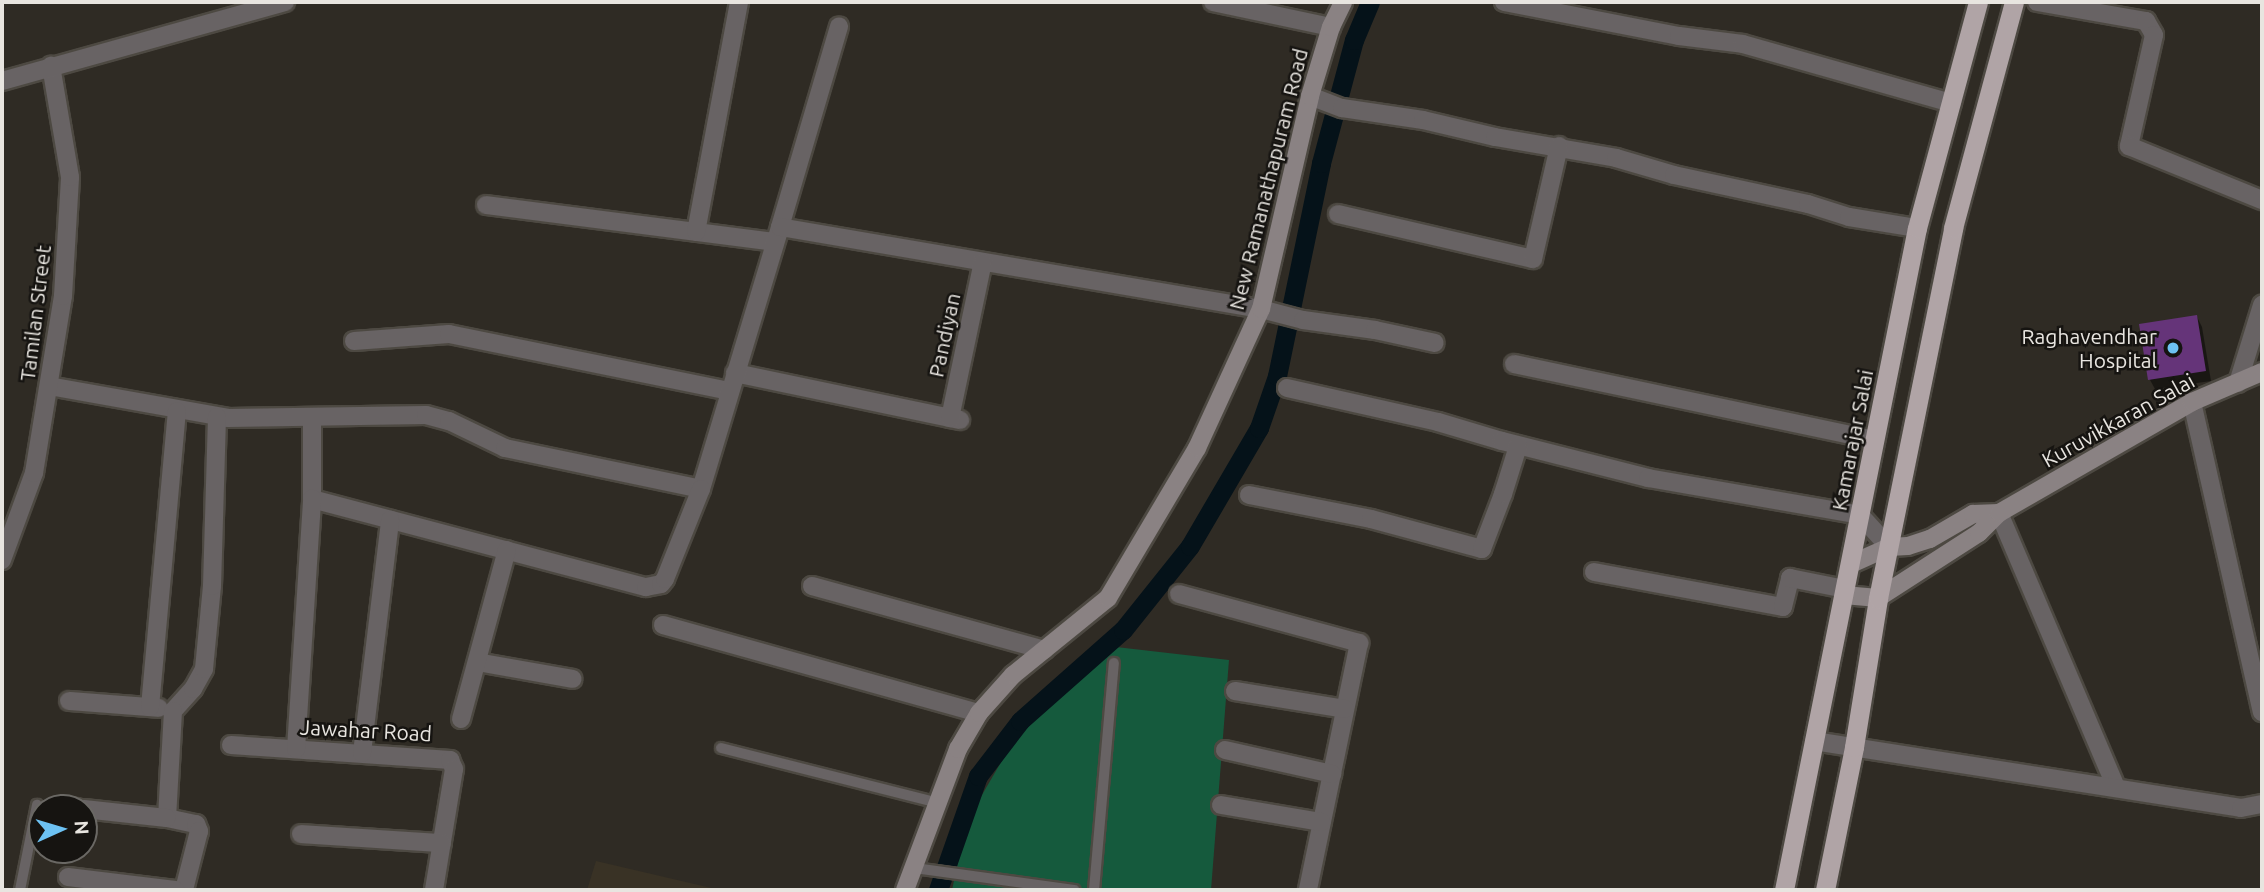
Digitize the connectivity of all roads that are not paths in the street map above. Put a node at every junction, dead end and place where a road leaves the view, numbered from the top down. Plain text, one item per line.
1 (285, 2) edge
2 (739, 2) edge
3 (1213, 2) edge
4 (1343, 2) edge
5 (1504, 2) edge
6 (1978, 2) edge
7 (2014, 2) edge
8 (2037, 2) edge
9 (839, 26) dead end
10 (1331, 27) junction
11 (51, 66) junction
12 (2, 81) edge
13 (1310, 96) junction
14 (1952, 103) junction
15 (1559, 146) junction
16 (2260, 194) edge
17 (486, 205) dead end
18 (1338, 214) dead end
19 (1917, 228) junction
20 (696, 232) junction
21 (777, 234) junction
22 (983, 262) junction
23 (2262, 305) edge
24 (1261, 309) junction
25 (354, 341) dead end
26 (1435, 343) dead end
27 (1514, 364) dead end
28 (2262, 372) edge
29 (735, 373) junction
30 (2238, 383) junction
31 (49, 386) junction
32 (1287, 388) dead end
33 (729, 391) junction
34 (2192, 402) junction
35 (177, 411) junction
36 (217, 417) junction
37 (312, 417) junction
38 (1875, 440) junction
39 (1518, 446) junction
40 (701, 489) junction
41 (1250, 495) dead end
42 (312, 499) junction
43 (2000, 513) junction
44 (1860, 515) junction
45 (390, 520) junction
46 (1889, 547) junction
47 (507, 550) junction
48 (2, 560) edge
49 (1851, 564) junction
50 (1594, 572) dead end
51 (811, 586) dead end
52 (1844, 592) junction
53 (1179, 594) dead end
54 (1878, 598) junction
55 (663, 625) dead end
56 (1044, 650) junction
57 (477, 662) junction
58 (1114, 663) dead end
59 (573, 679) dead end
60 (1236, 691) dead end
61 (69, 701) dead end
62 (150, 707) junction
63 (1345, 709) junction
64 (173, 711) junction
65 (2262, 712) edge
66 (979, 713) junction
67 (461, 719) dead end
68 (1814, 741) junction
69 (231, 745) dead end
70 (1854, 747) junction
71 (720, 748) dead end
72 (296, 749) junction
73 (1225, 751) dead end
74 (362, 753) junction
75 (1332, 774) junction
76 (2116, 787) junction
77 (938, 803) junction
78 (2262, 804) edge
79 (1221, 805) dead end
80 (98, 811) edge
81 (167, 818) junction
82 (1322, 822) junction
83 (301, 834) dead end
84 (442, 843) junction
85 (28, 850) edge
86 (914, 868) junction
87 (68, 877) dead end
88 (20, 890) edge
89 (175, 890) edge
90 (184, 890) edge
91 (434, 890) edge
92 (905, 890) edge
93 (1075, 890) edge
94 (1094, 890) edge
95 (1308, 890) edge
96 (1784, 890) edge
97 (1825, 890) edge

1 - 11 street
2 - 20 street
3 - 10 street
4 - 10 main road, New Ramanathapuram Road
5 - 14 street
6 - 14 highway, Kamarajar Salai
7 - 46 highway
8 - 16 street
9 - 21 street
10 - 13 main road, New Ramanathapuram Road
11 - 12 street
11 - 31 street, Tamilan Street
13 - 15 street
13 - 24 main road, New Ramanathapuram Road
14 - 19 highway, Kamarajar Salai
15 - 18 street
15 - 19 street
17 - 20 street
19 - 38 highway, Kamarajar Salai
20 - 21 street
21 - 22 street
21 - 29 street
22 - 24 street
22 - 29 street, Pandiyan
23 - 30 street
24 - 26 street
24 - 56 main road, New Ramanathapuram Road
25 - 33 street
27 - 38 street
28 - 30 main road, Kuruvikkaran Salai
29 - 33 street
30 - 34 main road, Kuruvikkaran Salai
31 - 35 street
31 - 48 street, Tamilan Street
32 - 39 street
33 - 40 street
34 - 43 main road, Kuruvikkaran Salai
34 - 65 street
35 - 36 street
35 - 62 street
36 - 37 street
36 - 64 street
37 - 40 street
37 - 42 street
38 - 44 highway, Kamarajar Salai
39 - 41 street
39 - 44 street
40 - 47 street
42 - 45 street
42 - 72 street
43 - 46 main road, Kuruvikkaran Salai
43 - 54 main road, Kuruvikkaran Salai
43 - 76 street
44 - 46 street
44 - 49 highway, Kamarajar Salai
45 - 47 street
45 - 74 street
46 - 49 main road, Kuruvikkaran Salai
46 - 54 highway
47 - 57 street
49 - 52 highway, Kamarajar Salai
50 - 52 street
51 - 56 street
52 - 54 main road
52 - 68 highway, Kamarajar Salai
53 - 63 street
54 - 70 highway
55 - 66 street
56 - 66 main road, New Ramanathapuram Road
57 - 59 street
57 - 67 street
58 - 94 lane
60 - 63 street
61 - 62 street
62 - 64 street
63 - 75 street
64 - 81 street
66 - 77 main road, New Ramanathapuram Road
68 - 70 street
68 - 96 highway, Kamarajar Salai
69 - 72 street, Jawahar Road
70 - 76 street
70 - 97 highway
71 - 77 lane
72 - 74 street, Jawahar Road
73 - 75 street
74 - 84 street, Jawahar Road
75 - 82 street
76 - 78 street
77 - 86 main road, New Ramanathapuram Road
79 - 82 street
80 - 81 street
81 - 90 street
82 - 95 street
83 - 84 street
84 - 91 street, Jawahar Road
85 - 88 lane
86 - 92 main road, New Ramanathapuram Road
86 - 93 lane
87 - 89 street

